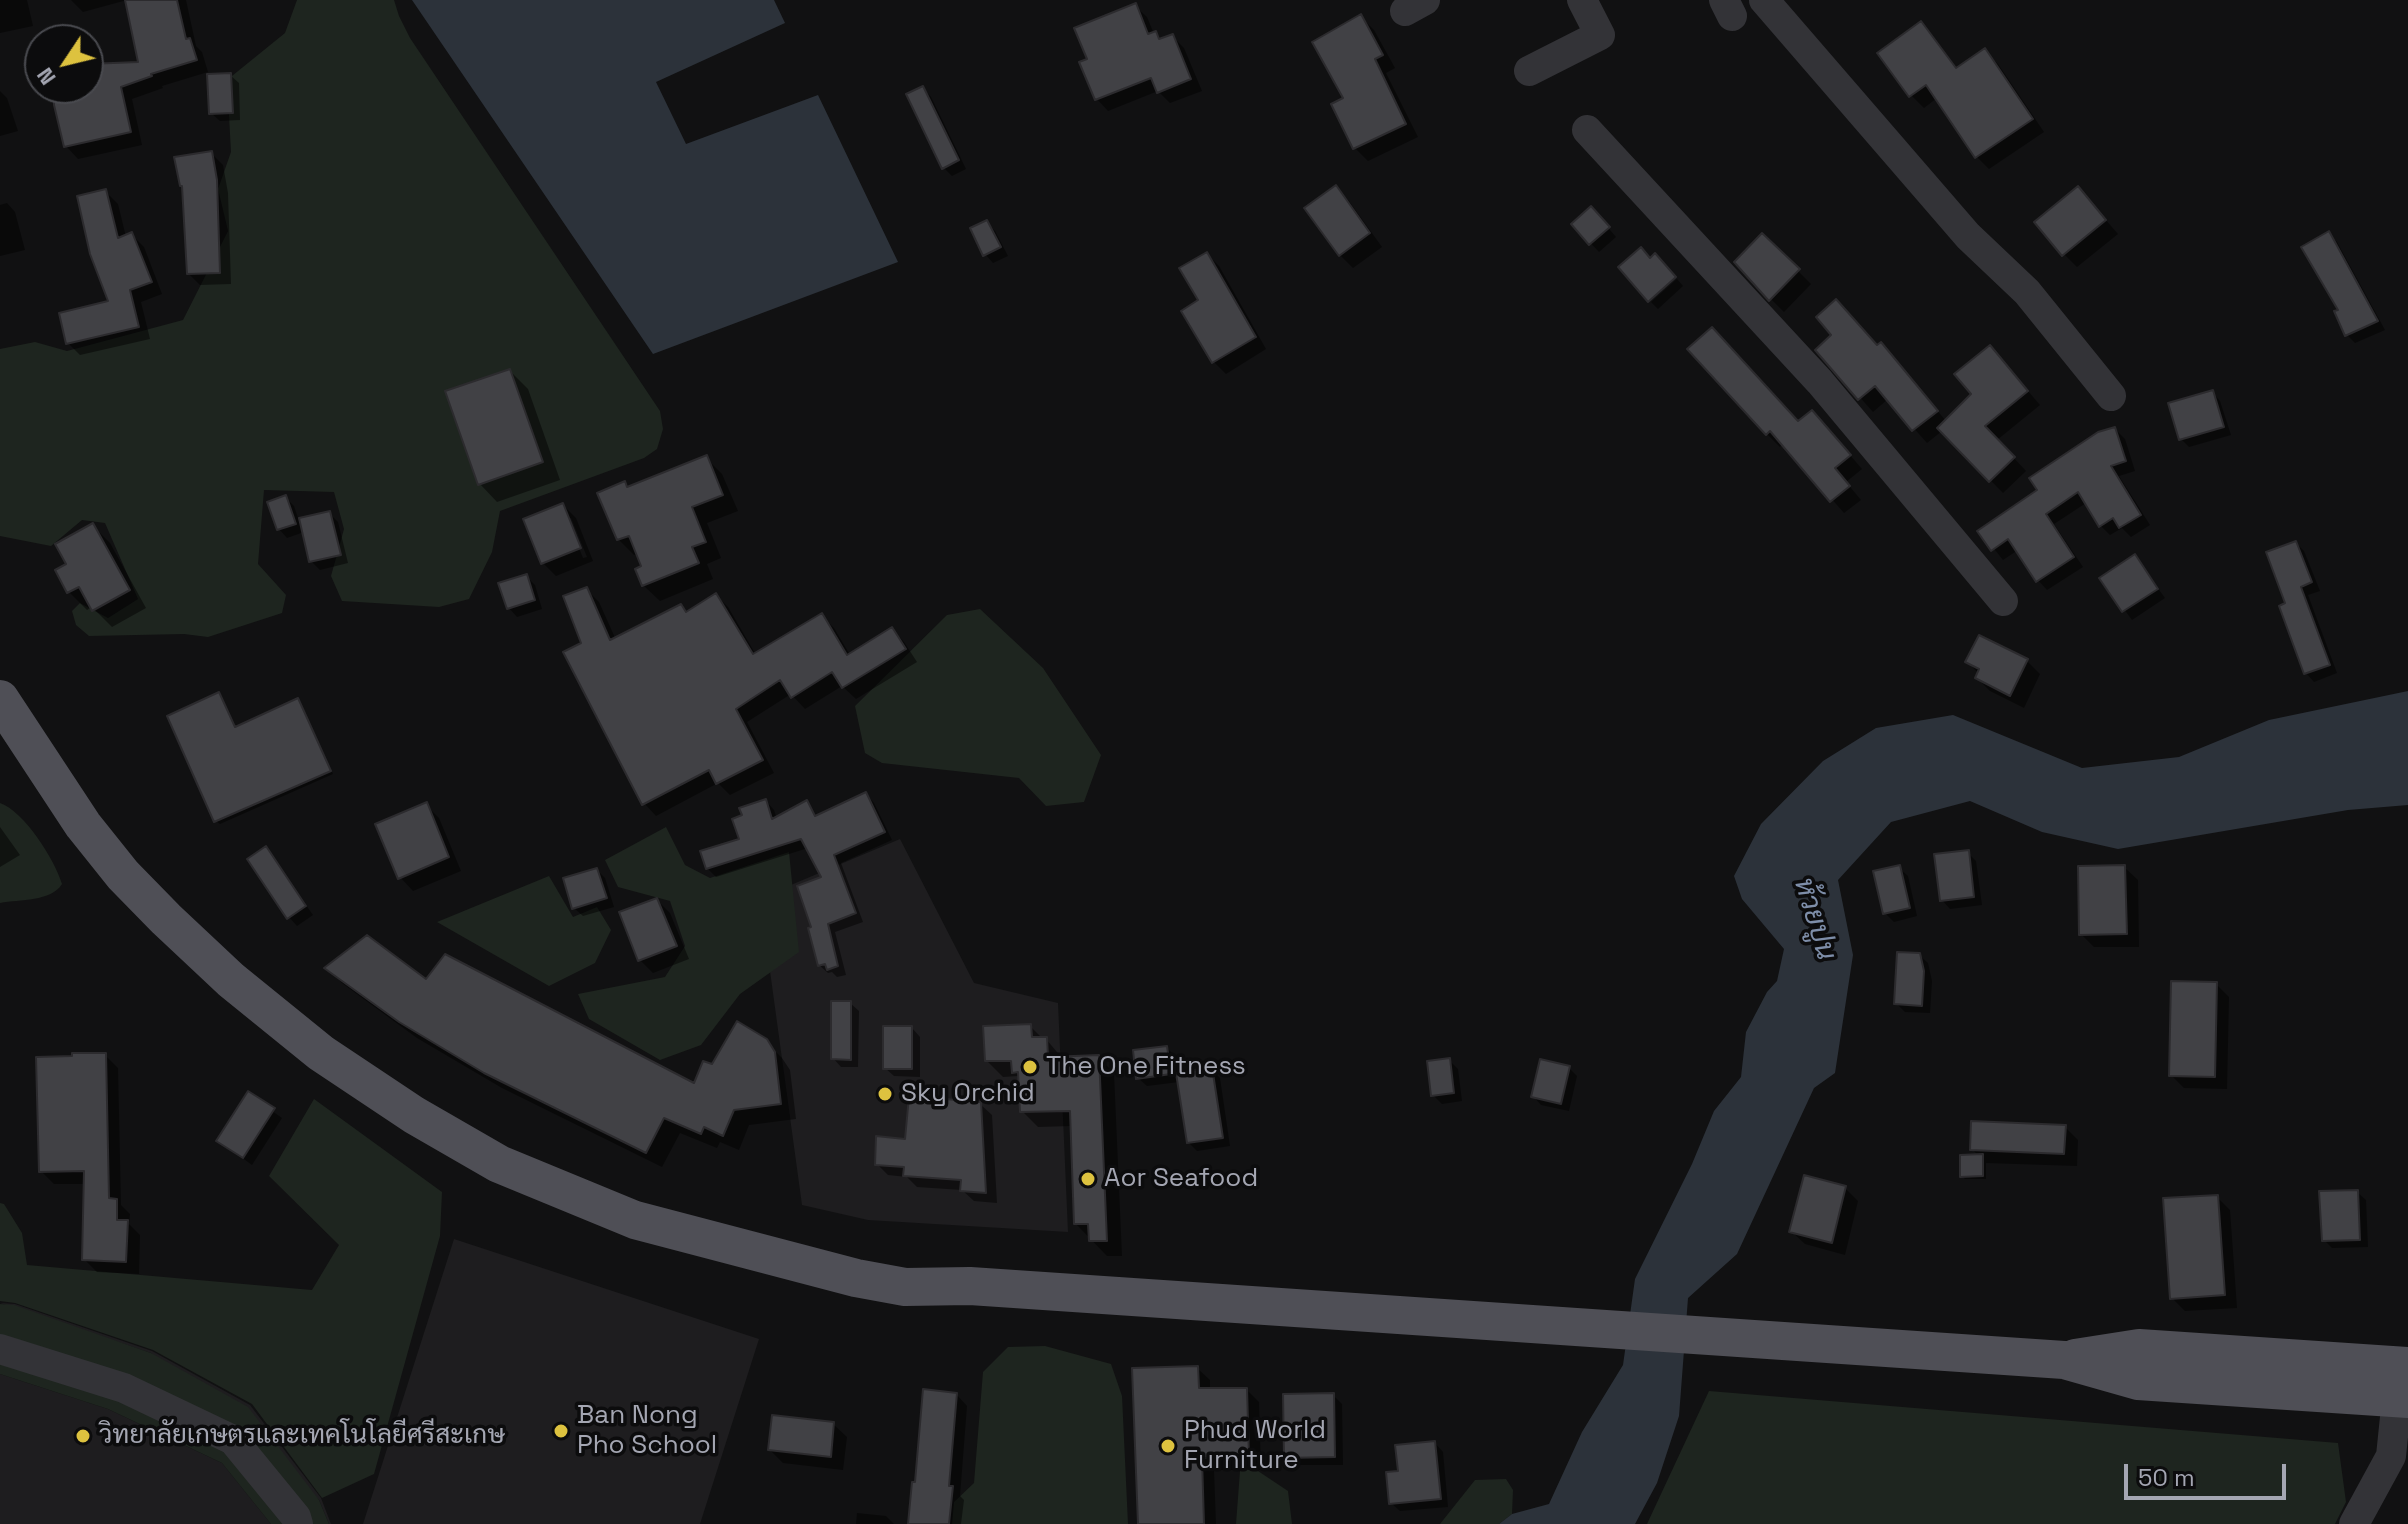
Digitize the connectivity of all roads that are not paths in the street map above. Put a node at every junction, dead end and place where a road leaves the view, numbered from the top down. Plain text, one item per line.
1 (1582, 0) edge
2 (1764, 0) edge
3 (1529, 71) dead end
4 (1587, 130) dead end
5 (2111, 396) dead end
6 (2003, 601) dead end
7 (0, 699) edge
8 (0, 1349) edge
9 (2404, 1388) edge
10 (2400, 1465) edge
11 (298, 1524) edge
12 (2354, 1524) edge

1 - 3 street
2 - 5 street
4 - 6 street
7 - 9 main road
8 - 11 street
9 - 10 street
10 - 12 street

